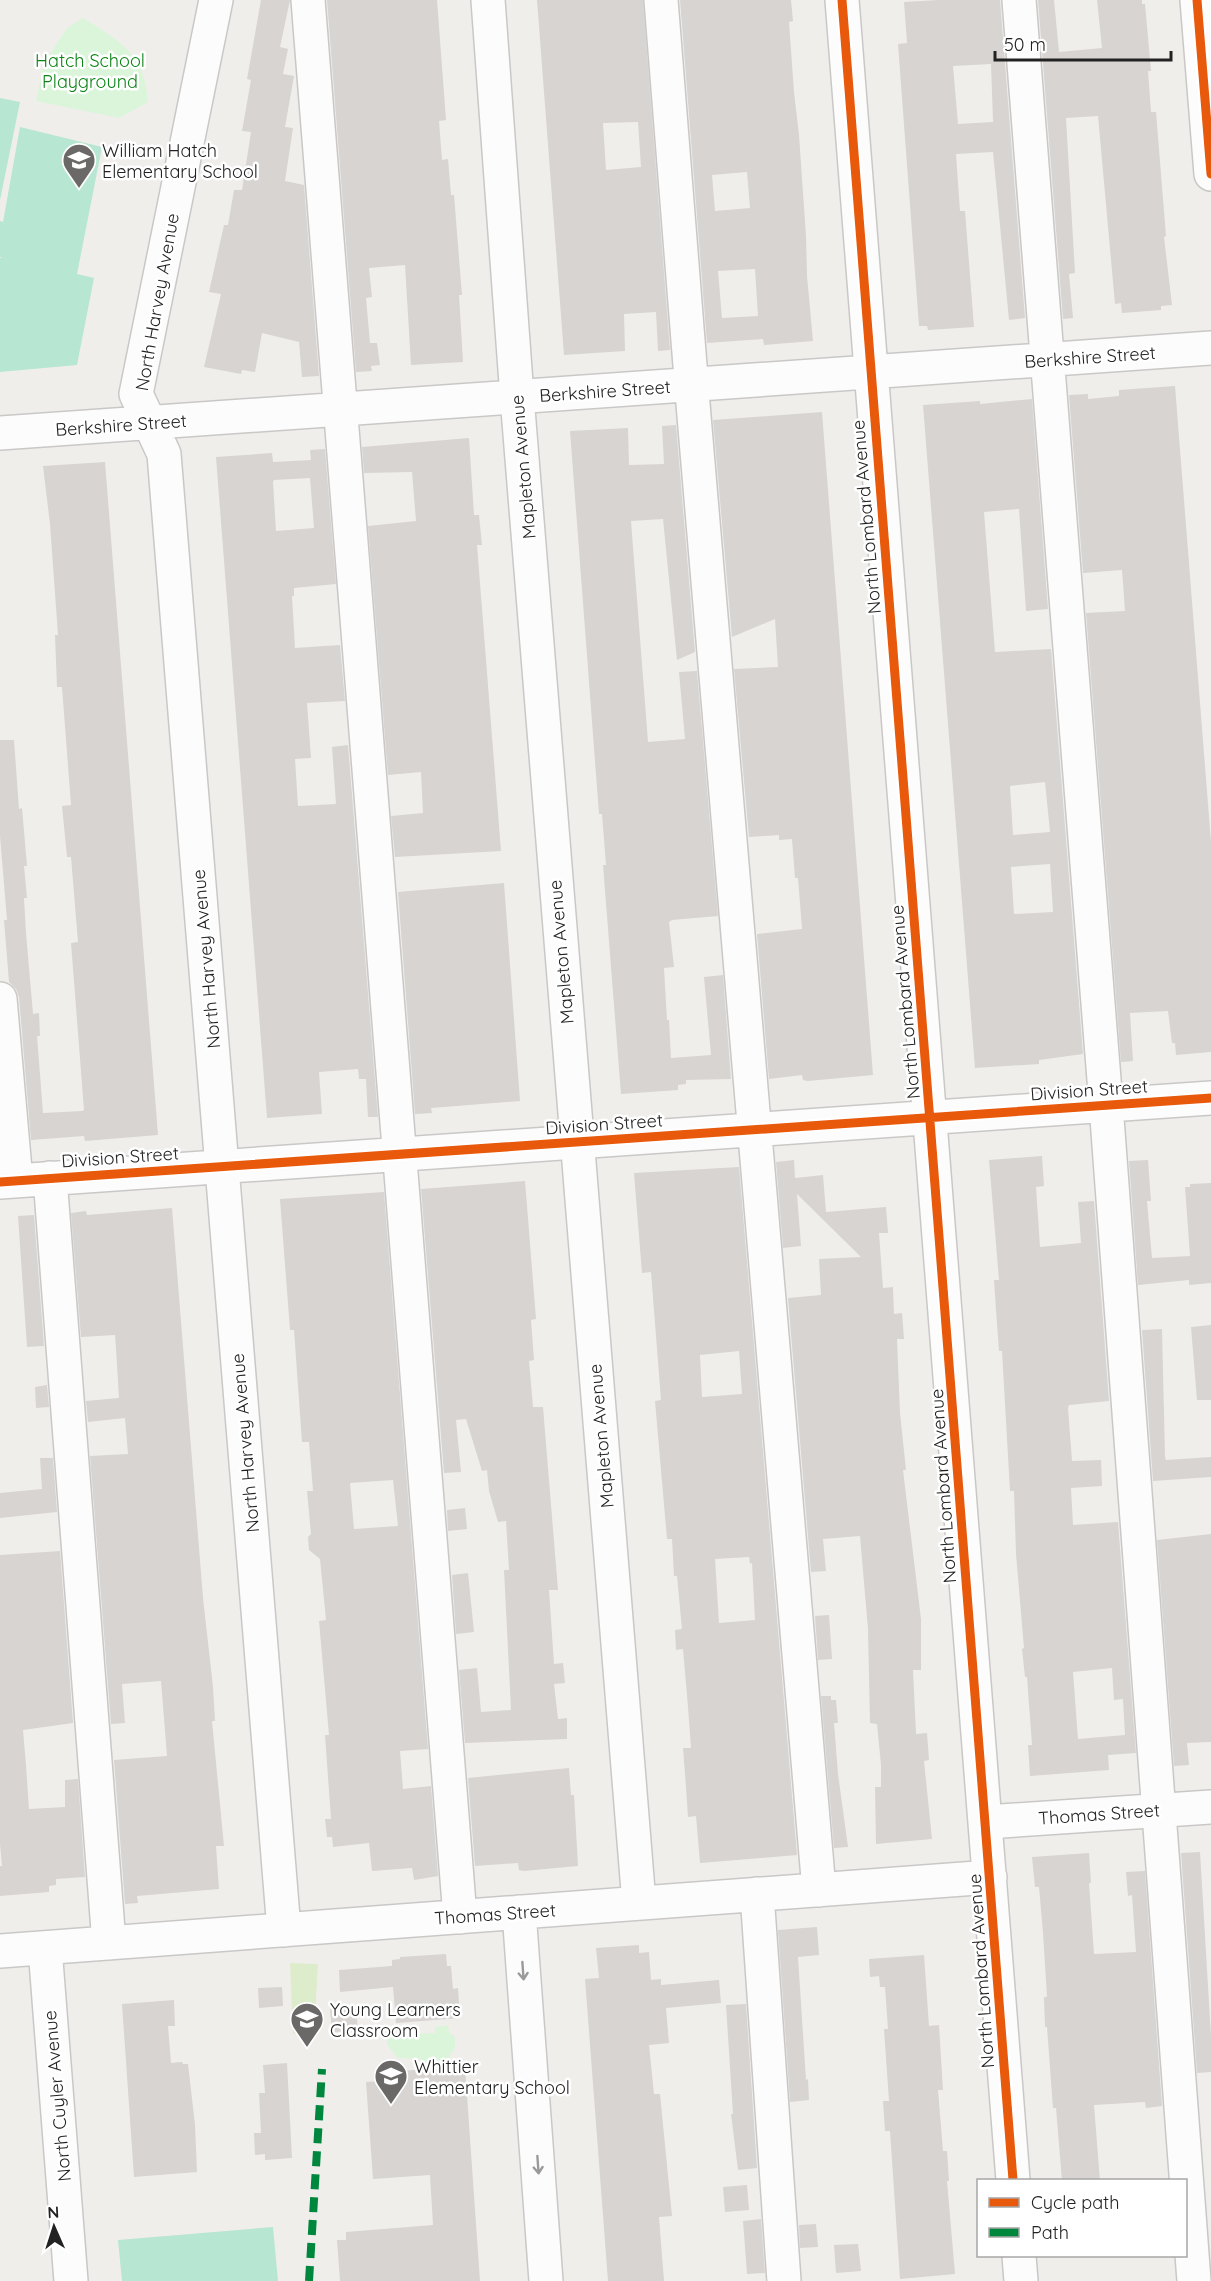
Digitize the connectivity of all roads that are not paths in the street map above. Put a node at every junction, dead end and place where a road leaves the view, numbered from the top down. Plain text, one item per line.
1 (216, 0) edge
2 (308, 0) edge
3 (488, 0) edge
4 (661, 0) edge
5 (842, 0) edge
6 (1019, 0) edge
7 (1197, 0) edge
8 (1211, 174) edge
9 (1211, 348) edge
10 (1046, 360) junction
11 (870, 372) junction
12 (691, 385) junction
13 (517, 397) junction
14 (340, 409) junction
15 (151, 423) junction
16 (0, 433) edge
17 (0, 999) edge
18 (1211, 1098) edge
19 (1106, 1105) junction
20 (931, 1117) junction
21 (754, 1129) junction
22 (577, 1143) junction
23 (399, 1155) junction
24 (224, 1167) junction
25 (50, 1178) junction
26 (8, 1181) edge
27 (1211, 1807) edge
28 (1158, 1810) junction
29 (986, 1822) junction
30 (990, 1877) junction
31 (819, 1890) junction
32 (757, 1894) junction
33 (639, 1903) junction
34 (519, 1912) junction
35 (460, 1917) junction
36 (284, 1930) junction
37 (109, 1943) junction
38 (45, 1948) junction
39 (0, 1951) edge
40 (1013, 2179) edge
41 (1186, 2179) edge
42 (1187, 2189) edge
43 (1019, 2257) edge
44 (71, 2281) edge
45 (546, 2281) edge
46 (784, 2281) edge
47 (1021, 2281) edge
48 (1194, 2281) edge

1 - 15 street, North Harvey Avenue
2 - 14 street
3 - 13 street, Mapleton Avenue
4 - 12 street
5 - 11 street, North Lombard Avenue
6 - 10 street
7 - 8 street
9 - 10 street, Berkshire Street
10 - 11 street, Berkshire Street
10 - 19 street
11 - 12 street, Berkshire Street
11 - 20 street, North Lombard Avenue
12 - 13 street, Berkshire Street
12 - 21 street
13 - 14 street, Berkshire Street
13 - 22 street, Mapleton Avenue
14 - 15 street, Berkshire Street
14 - 23 street
15 - 16 street, Berkshire Street
15 - 24 street, North Harvey Avenue
17 - 26 street
18 - 19 street, Division Street
19 - 20 street, Division Street
19 - 28 street
20 - 21 street, Division Street
20 - 29 street, North Lombard Avenue
21 - 22 street, Division Street
21 - 31 street
22 - 23 street, Division Street
22 - 33 street, Mapleton Avenue
23 - 24 street, Division Street
23 - 35 street
24 - 25 street, Division Street
24 - 36 street, North Harvey Avenue
25 - 26 street, Division Street
25 - 37 street
27 - 28 street, Thomas Street
28 - 29 street, Thomas Street
28 - 41 street
29 - 30 street, North Lombard Avenue
30 - 31 street, Thomas Street
30 - 40 street, North Lombard Avenue
31 - 32 street, Thomas Street
32 - 33 street, Thomas Street
32 - 46 street
33 - 34 street, Thomas Street
34 - 35 street, Thomas Street
34 -> 45 street
35 - 36 street, Thomas Street
36 - 37 street, Thomas Street
37 - 38 street, Thomas Street
38 - 39 street, Thomas Street
38 - 44 street, North Cuyler Avenue
42 - 48 street
43 - 47 street

